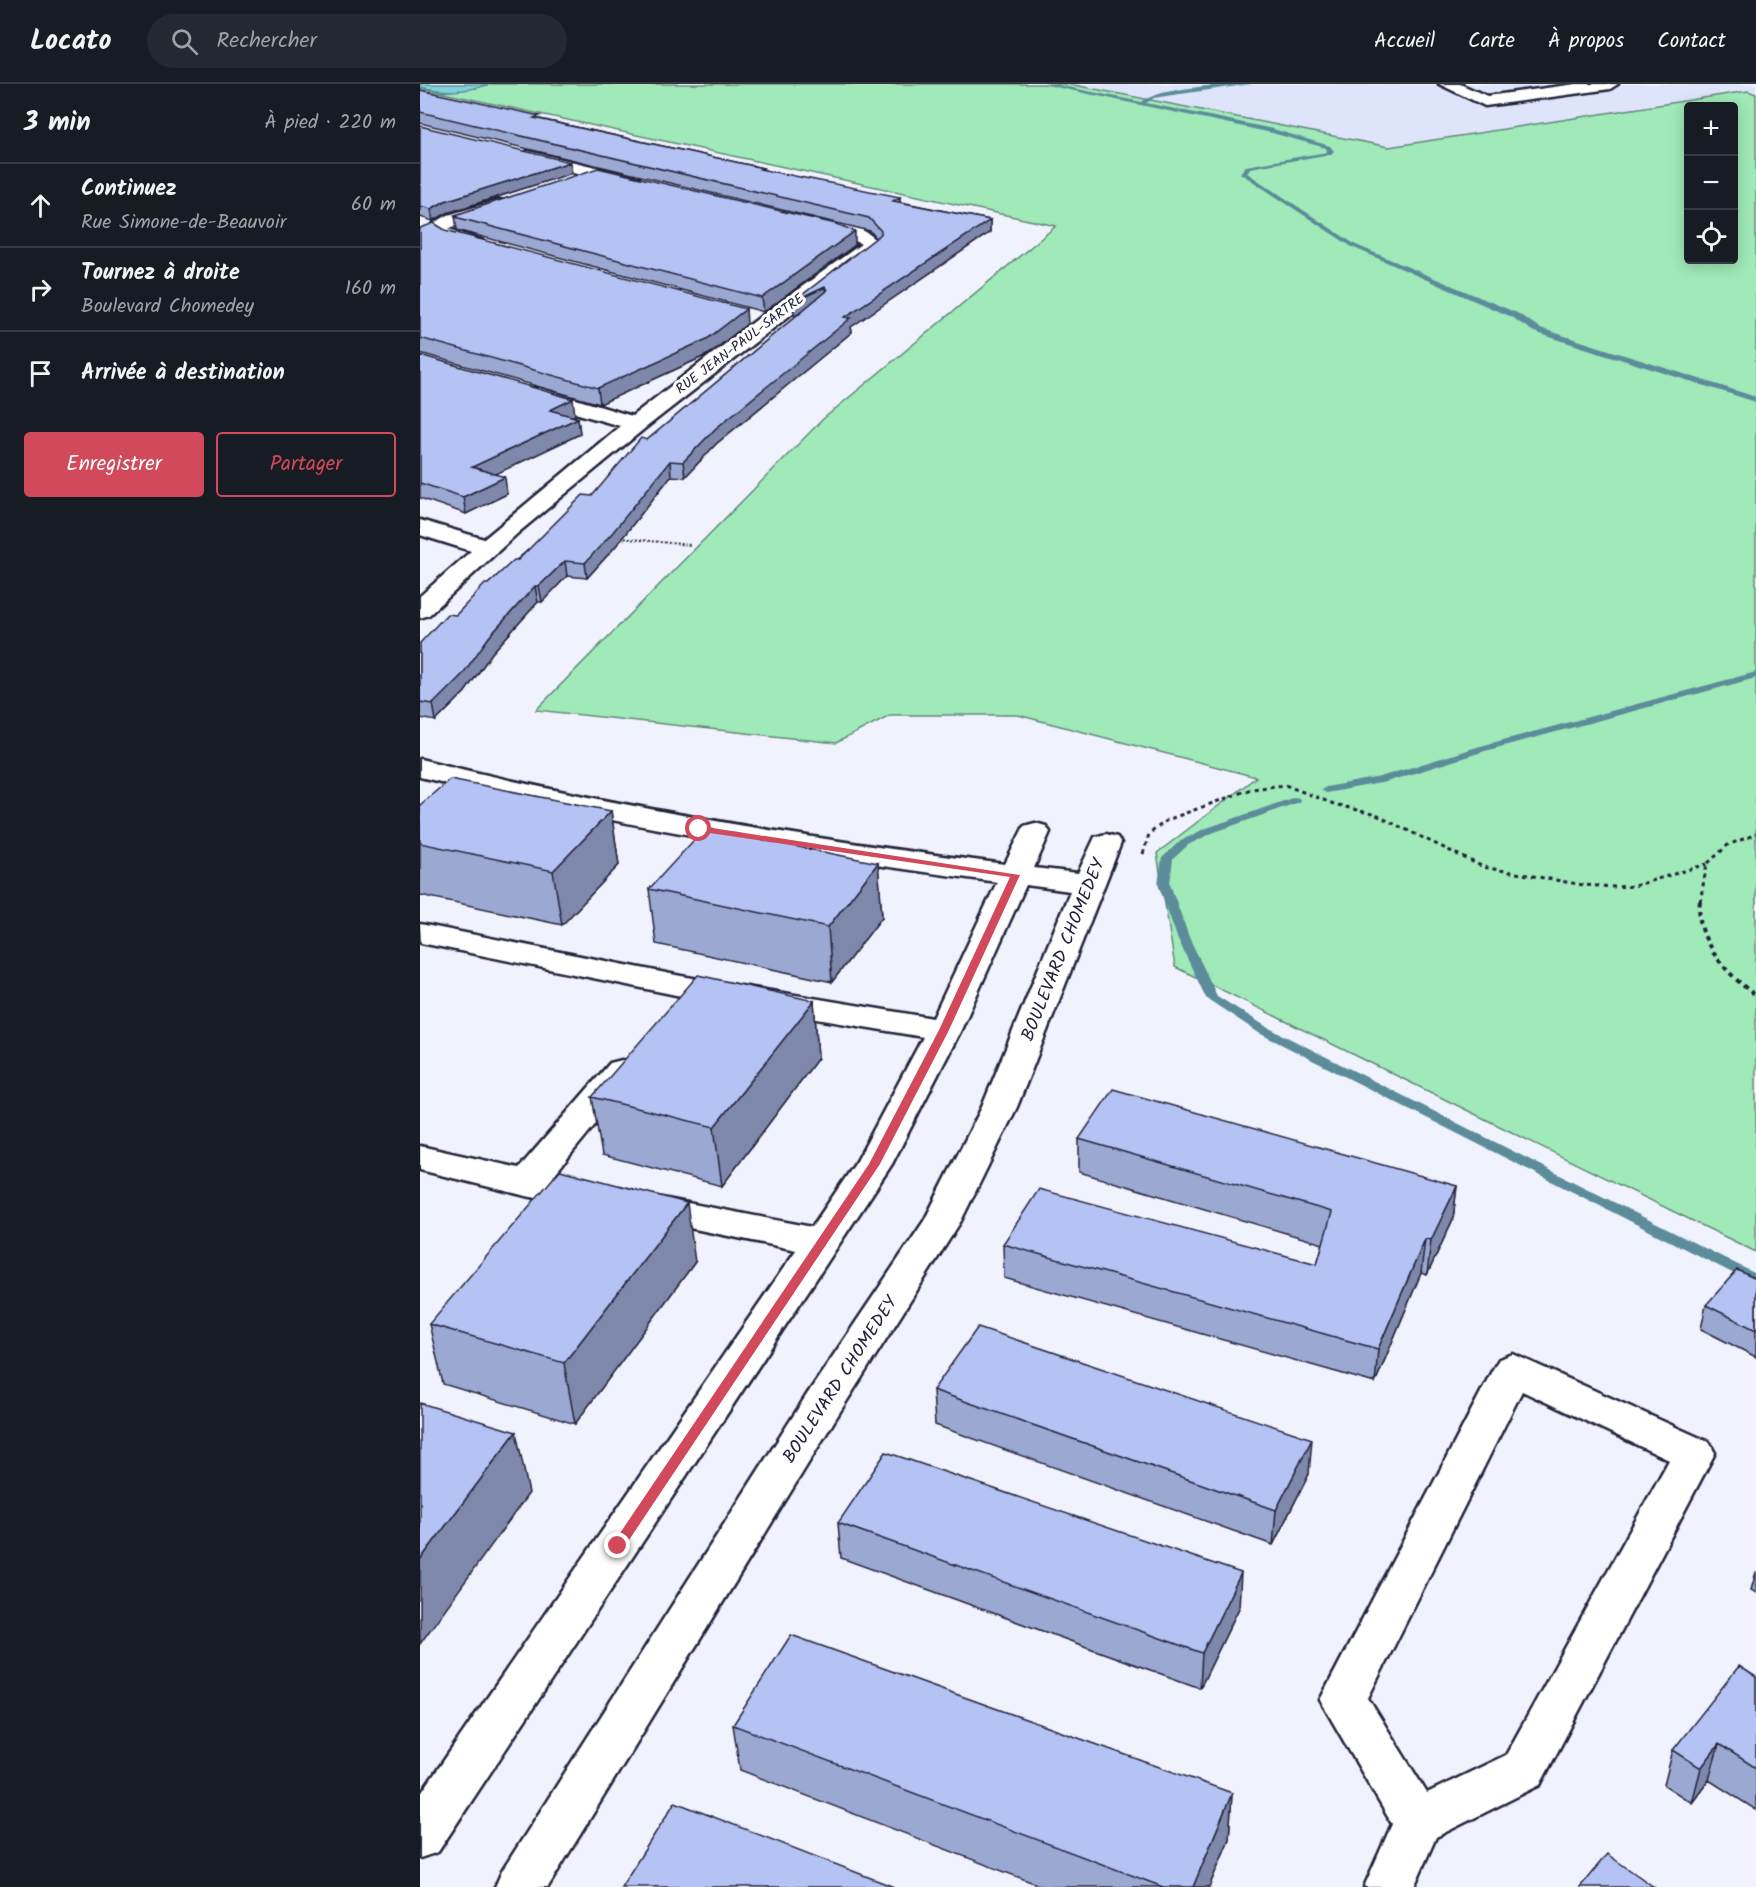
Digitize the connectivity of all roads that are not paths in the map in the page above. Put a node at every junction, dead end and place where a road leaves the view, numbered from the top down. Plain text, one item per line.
1 (1447, 84) edge
2 (1610, 84) edge
3 (507, 151) edge
4 (597, 173) junction
5 (570, 182) edge
6 (653, 186) edge
7 (517, 199) edge
8 (788, 218) edge
9 (499, 250) edge
10 (744, 316) edge
11 (766, 321) junction
12 (508, 386) edge
13 (636, 424) junction
14 (420, 527) edge
15 (488, 548) junction
16 (420, 609) edge
17 (420, 768) edge
18 (1035, 832) dead end
19 (1125, 849) road end
20 (1016, 875) junction
21 (1090, 884) junction
22 (421, 933) edge
23 (694, 988) junction
24 (671, 1014) edge
25 (944, 1030) junction
26 (640, 1050) edge
27 (420, 1158) edge
28 (526, 1184) junction
29 (823, 1242) junction
30 (1418, 1822) junction
31 (420, 1836) edge
32 (520, 1887) edge
33 (1389, 1887) edge

1 - 2 street
3 - 4 street
4 - 5 street
4 - 6 street
7 - 9 street
8 - 11 street, RUE JEAN-PAUL-SARTRE
10 - 11 street
11 - 13 street, RUE JEAN-PAUL-SARTRE
12 - 13 street
13 - 15 street, RUE JEAN-PAUL-SARTRE
14 - 15 street
15 - 16 street, RUE JEAN-PAUL-SARTRE
17 - 20 street
18 - 20 street
19 - 21 street, BOULEVARD CHOMEDEY
20 - 21 street
20 - 25 street
21 - 32 street, BOULEVARD CHOMEDEY
22 - 23 street
23 - 24 street
23 - 25 street
25 - 29 street
26 - 28 street
27 - 28 street
28 - 29 street
29 - 31 street
30 - 30 street
30 - 33 street

